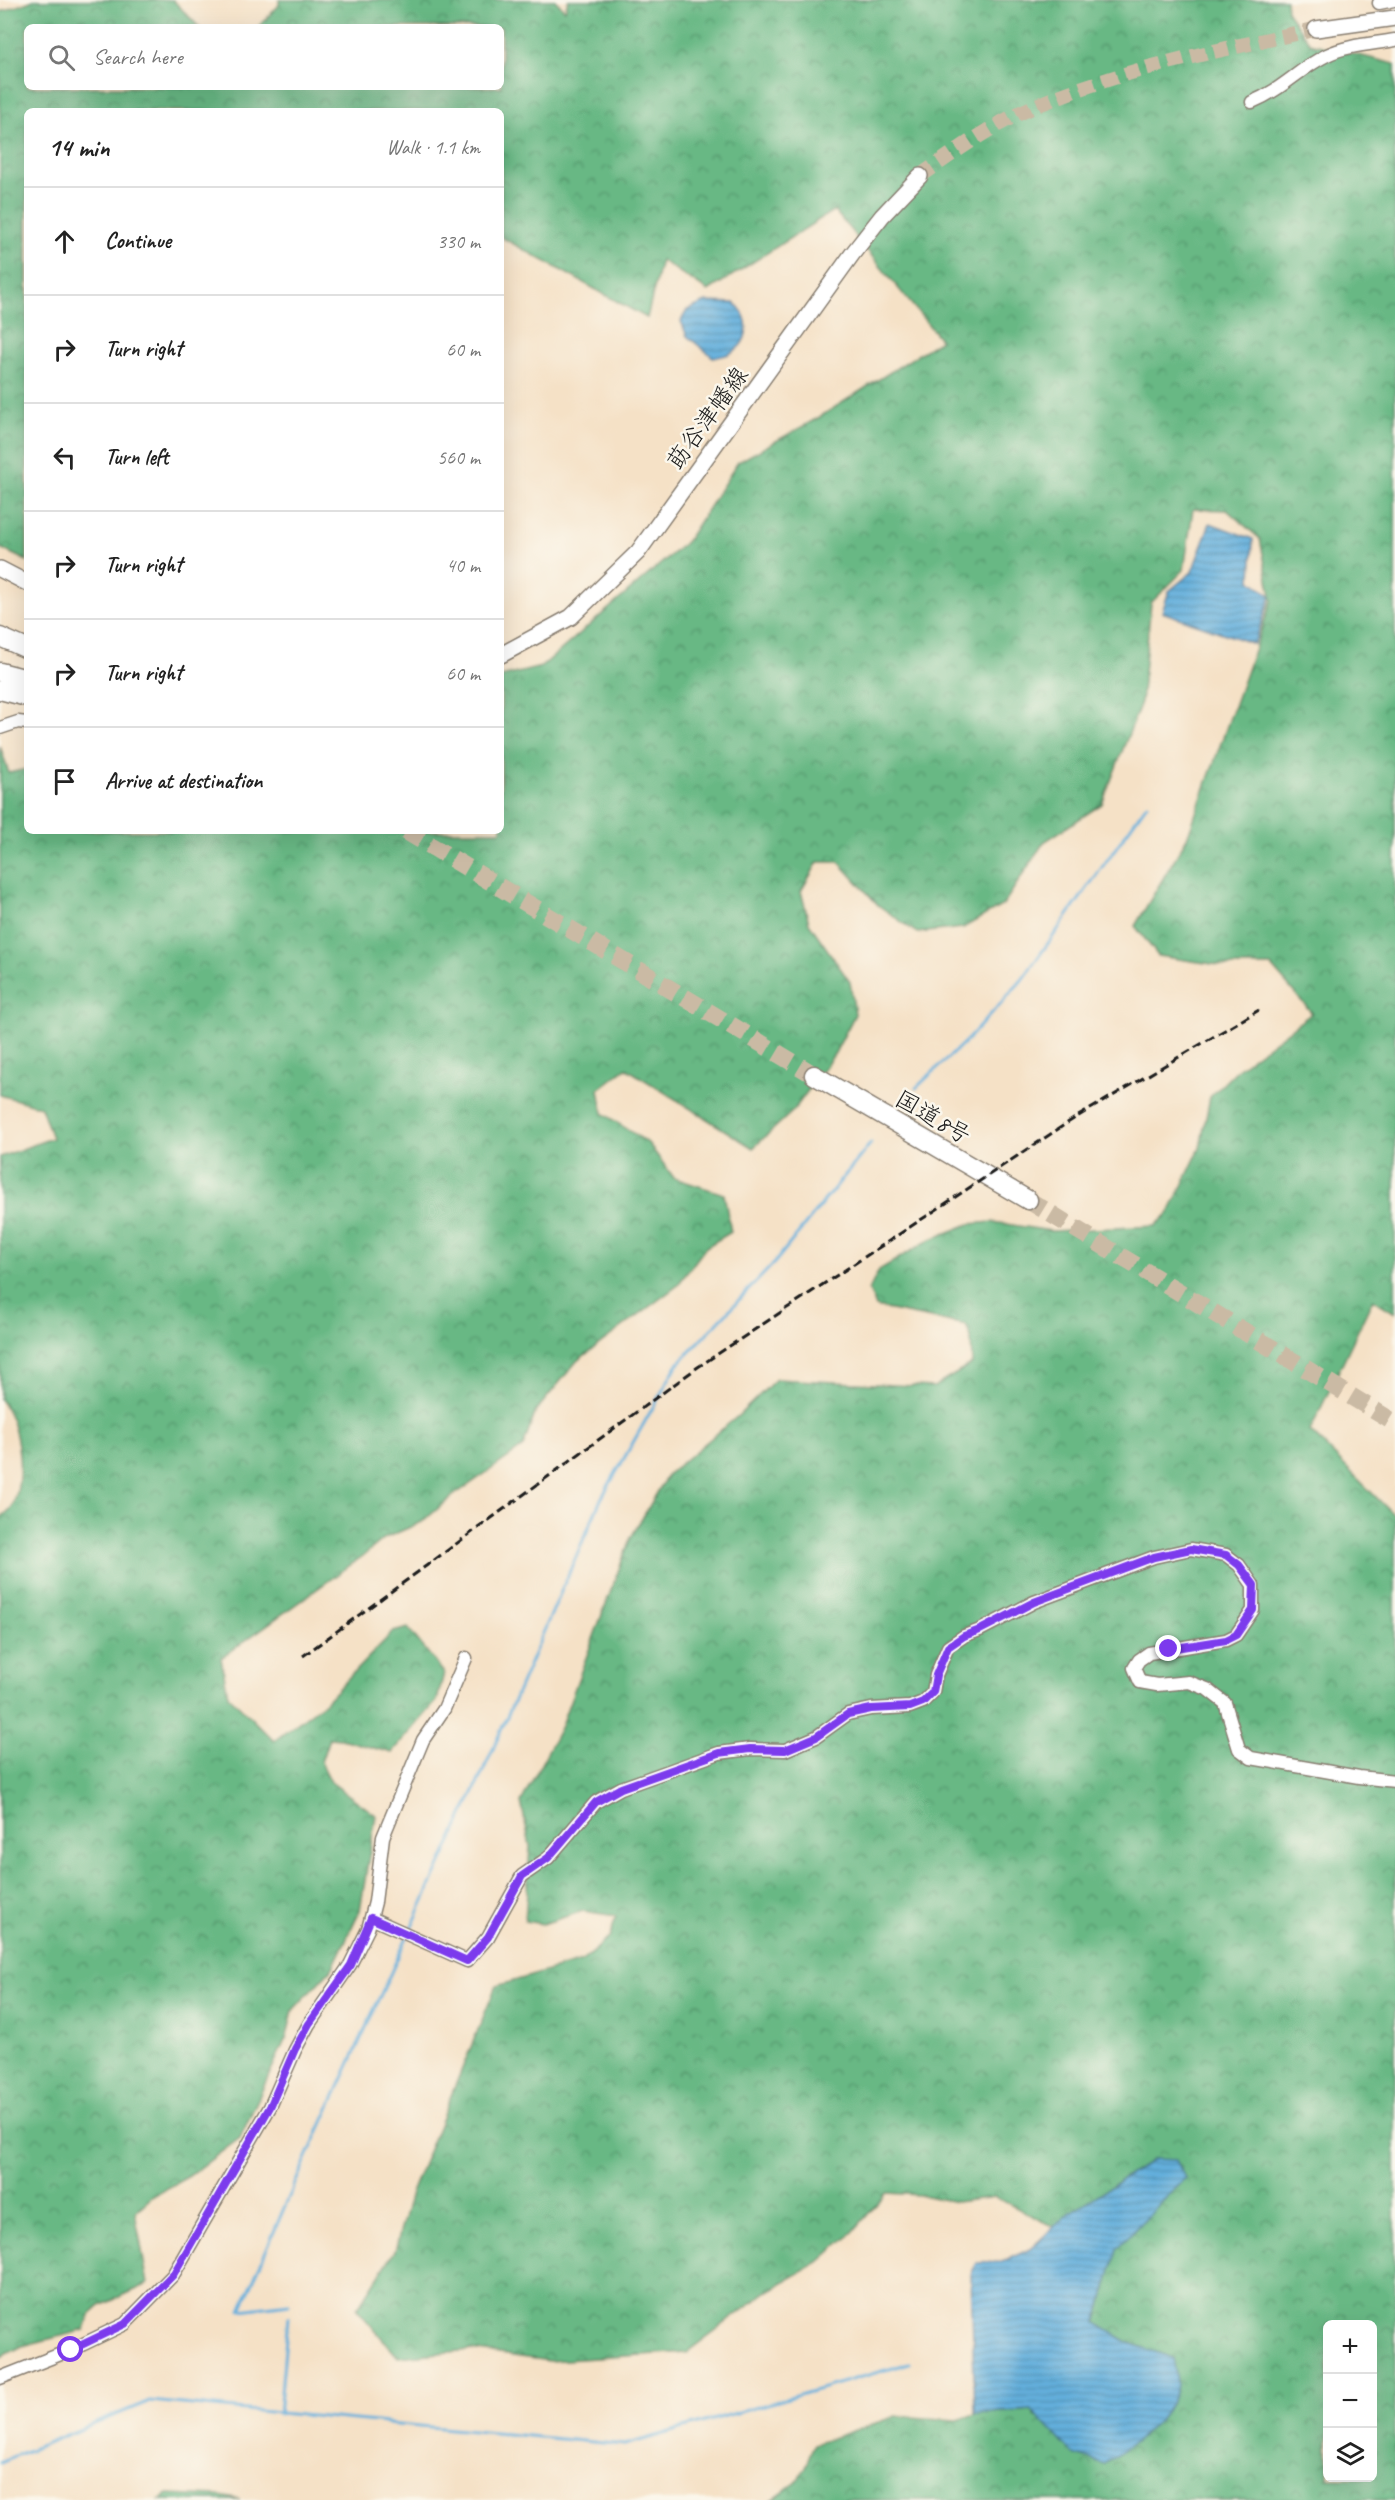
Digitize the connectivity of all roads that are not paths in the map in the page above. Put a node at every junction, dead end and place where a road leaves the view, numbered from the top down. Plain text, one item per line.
1 (1394, 0) edge
2 (1379, 3) dead end
3 (1395, 18) edge
4 (1317, 29) tunnel mouth
5 (1395, 40) edge
6 (1252, 102) dead end
7 (920, 176) tunnel mouth
8 (0, 569) edge
9 (24, 581) edge
10 (0, 637) edge
11 (24, 648) edge
12 (504, 653) edge
13 (0, 672) edge
14 (24, 678) edge
15 (0, 690) edge
16 (24, 696) edge
17 (24, 723) edge
18 (0, 728) edge
19 (814, 1075) tunnel mouth
20 (1028, 1200) tunnel mouth
21 (466, 1658) dead end
22 (1395, 1781) edge
23 (371, 1918) junction
24 (0, 2378) edge

1 - 2 street
3 - 4 main road
5 - 6 street
7 - 12 main road, 莇谷津幡線
8 - 9 main road
10 - 11 highway
13 - 14 highway
15 - 16 highway
17 - 18 street
19 - 20 highway, 国道8号
21 - 23 street
22 - 23 street
23 - 24 street

